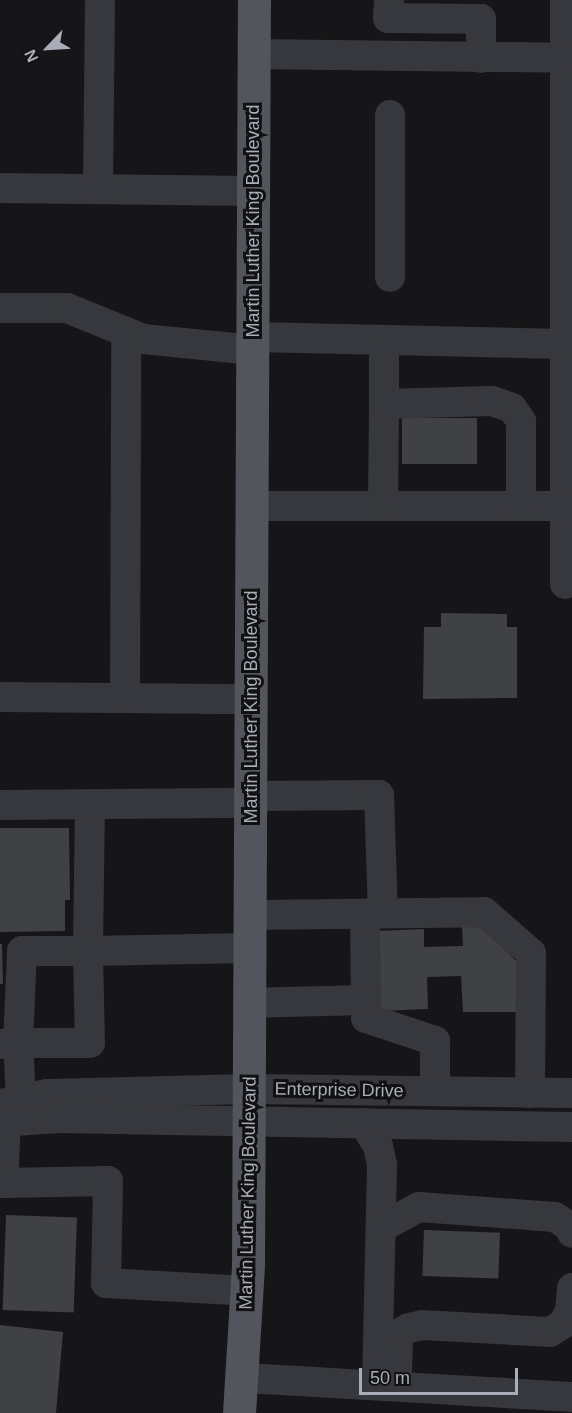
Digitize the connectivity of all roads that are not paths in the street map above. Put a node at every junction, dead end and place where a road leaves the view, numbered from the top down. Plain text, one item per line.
1 (100, 0) edge
2 (254, 0) edge
3 (388, 0) edge
4 (565, 0) edge
5 (254, 54) junction
6 (481, 58) junction
7 (565, 58) junction
8 (390, 115) dead end
9 (0, 188) edge
10 (98, 189) junction
11 (254, 190) junction
12 (390, 277) dead end
13 (0, 308) edge
14 (126, 332) junction
15 (384, 340) junction
16 (253, 343) junction
17 (566, 344) junction
18 (384, 404) junction
19 (252, 506) junction
20 (383, 506) junction
21 (521, 506) junction
22 (565, 506) junction
23 (565, 584) dead end
24 (0, 697) edge
25 (125, 698) junction
26 (251, 699) junction
27 (251, 799) junction
28 (90, 804) junction
29 (0, 805) edge
30 (374, 914) junction
31 (250, 915) junction
32 (250, 948) junction
33 (88, 951) junction
34 (366, 1000) junction
35 (249, 1003) junction
36 (9, 1044) edge
37 (249, 1089) junction
38 (435, 1091) junction
39 (530, 1093) junction
40 (572, 1093) edge
41 (7, 1111) edge
42 (249, 1121) junction
43 (364, 1123) junction
44 (421, 1124) junction
45 (572, 1127) edge
46 (420, 1207) junction
47 (382, 1227) junction
48 (571, 1229) edge
49 (572, 1288) edge
50 (247, 1291) junction
51 (244, 1378) junction
52 (387, 1385) junction
53 (572, 1397) edge
54 (459, 1401) edge
55 (239, 1413) edge

1 - 10 street
2 - 5 main road, Martin Luther King Boulevard
3 - 6 street
4 - 7 street
5 - 6 street
5 - 11 main road, Martin Luther King Boulevard
6 - 7 street
7 - 17 street
8 - 12 street
9 - 10 street
10 - 11 street
11 - 16 main road, Martin Luther King Boulevard
13 - 14 street
14 - 16 street
14 - 25 street
15 - 16 street
15 - 17 street
15 - 18 street
16 - 19 main road, Martin Luther King Boulevard
17 - 22 street
18 - 20 street
18 - 21 street
19 - 20 street
19 - 26 main road, Martin Luther King Boulevard
20 - 21 street
21 - 22 street
22 - 23 street
24 - 25 street
25 - 26 street
26 - 27 main road, Martin Luther King Boulevard
27 - 28 street
27 - 30 street
27 - 31 main road, Martin Luther King Boulevard
28 - 29 street
28 - 33 street
30 - 31 street
30 - 34 street
30 - 39 street
31 - 32 main road, Martin Luther King Boulevard
32 - 33 street
32 - 35 main road, Martin Luther King Boulevard
33 - 36 street
33 - 36 street
34 - 35 street
34 - 38 street
35 - 37 main road, Martin Luther King Boulevard
36 - 41 street
37 - 38 street, Enterprise Drive
37 - 41 street, Enterprise Drive
37 - 42 main road, Martin Luther King Boulevard
38 - 39 street, Enterprise Drive
39 - 40 street, Enterprise Drive
41 - 42 street, Enterprise Drive
41 - 50 street
42 - 43 street, Enterprise Drive
42 - 50 main road, Martin Luther King Boulevard
43 - 44 street, Enterprise Drive
43 - 47 street
44 - 45 street, Enterprise Drive
44 - 46 street
46 - 47 street
46 - 48 street
47 - 52 street
49 - 52 street
50 - 51 main road, Martin Luther King Boulevard
51 - 52 street
51 - 55 main road, Martin Luther King Boulevard
52 - 54 street
53 - 54 street

